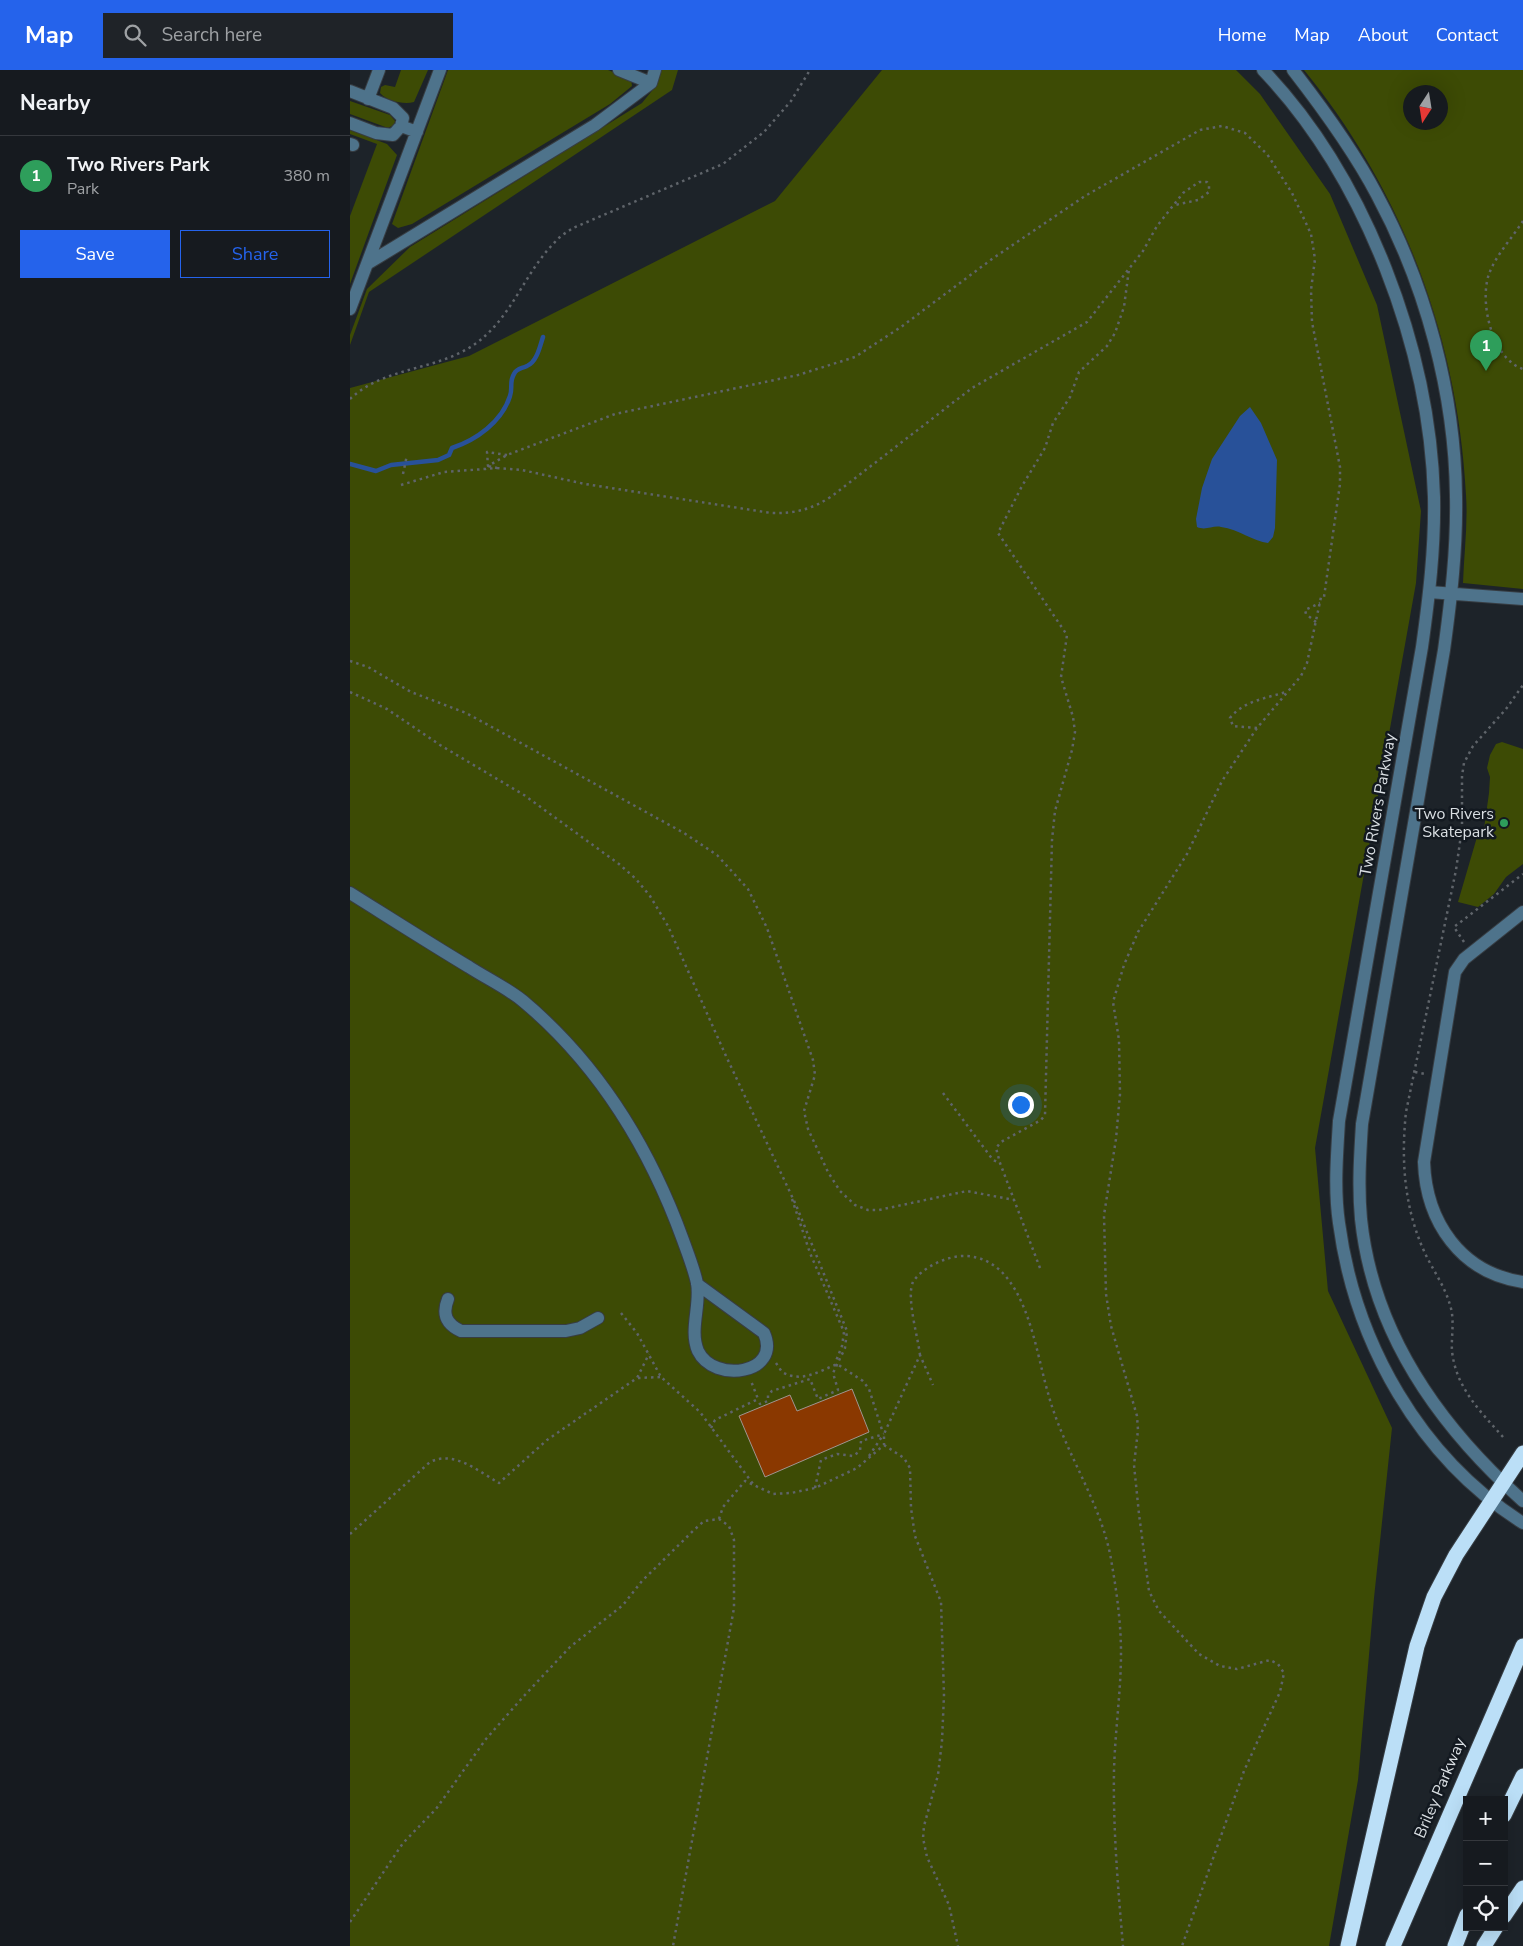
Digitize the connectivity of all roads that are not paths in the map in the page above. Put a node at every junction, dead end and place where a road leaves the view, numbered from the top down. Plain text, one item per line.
1 (379, 70) edge
2 (440, 70) edge
3 (619, 70) edge
4 (1263, 70) edge
5 (1293, 70) edge
6 (653, 76) edge
7 (350, 92) edge
8 (368, 99) junction
9 (350, 123) edge
10 (401, 126) junction
11 (417, 132) junction
12 (367, 264) junction
13 (350, 309) edge
14 (1429, 592) junction
15 (1452, 594) junction
16 (1523, 599) edge
17 (350, 893) edge
18 (1523, 912) edge
19 (1523, 1282) edge
20 (697, 1284) junction
21 (448, 1299) dead end
22 (598, 1318) dead end
23 (1523, 1453) edge
24 (1504, 1484) junction
25 (1523, 1501) edge
26 (1492, 1502) junction
27 (1523, 1523) edge
28 (1523, 1646) edge
29 (1523, 1776) edge
30 (1508, 1807) edge
31 (1523, 1888) edge
32 (1508, 1910) edge
33 (1463, 1925) edge
34 (1493, 1931) edge
35 (1348, 1946) edge
36 (1393, 1946) edge
37 (1455, 1946) edge
38 (1484, 1946) edge

1 - 8 street
2 - 11 street
3 - 6 street
4 - 14 street, Two Rivers Parkway
5 - 15 street
6 - 12 street
7 - 8 street
8 - 10 street
9 - 10 street
10 - 11 street
11 - 12 street
12 - 13 street
14 - 15 street
14 - 26 street, Two Rivers Parkway
15 - 16 street
15 - 24 street
17 - 20 street
18 - 19 street
20 - 20 street
21 - 22 street
23 - 24 highway
24 - 25 street
24 - 26 highway
26 - 27 street, Two Rivers Parkway
26 - 35 highway
28 - 36 highway, Briley Parkway
29 - 30 highway
31 - 32 highway
33 - 37 highway
34 - 38 highway

